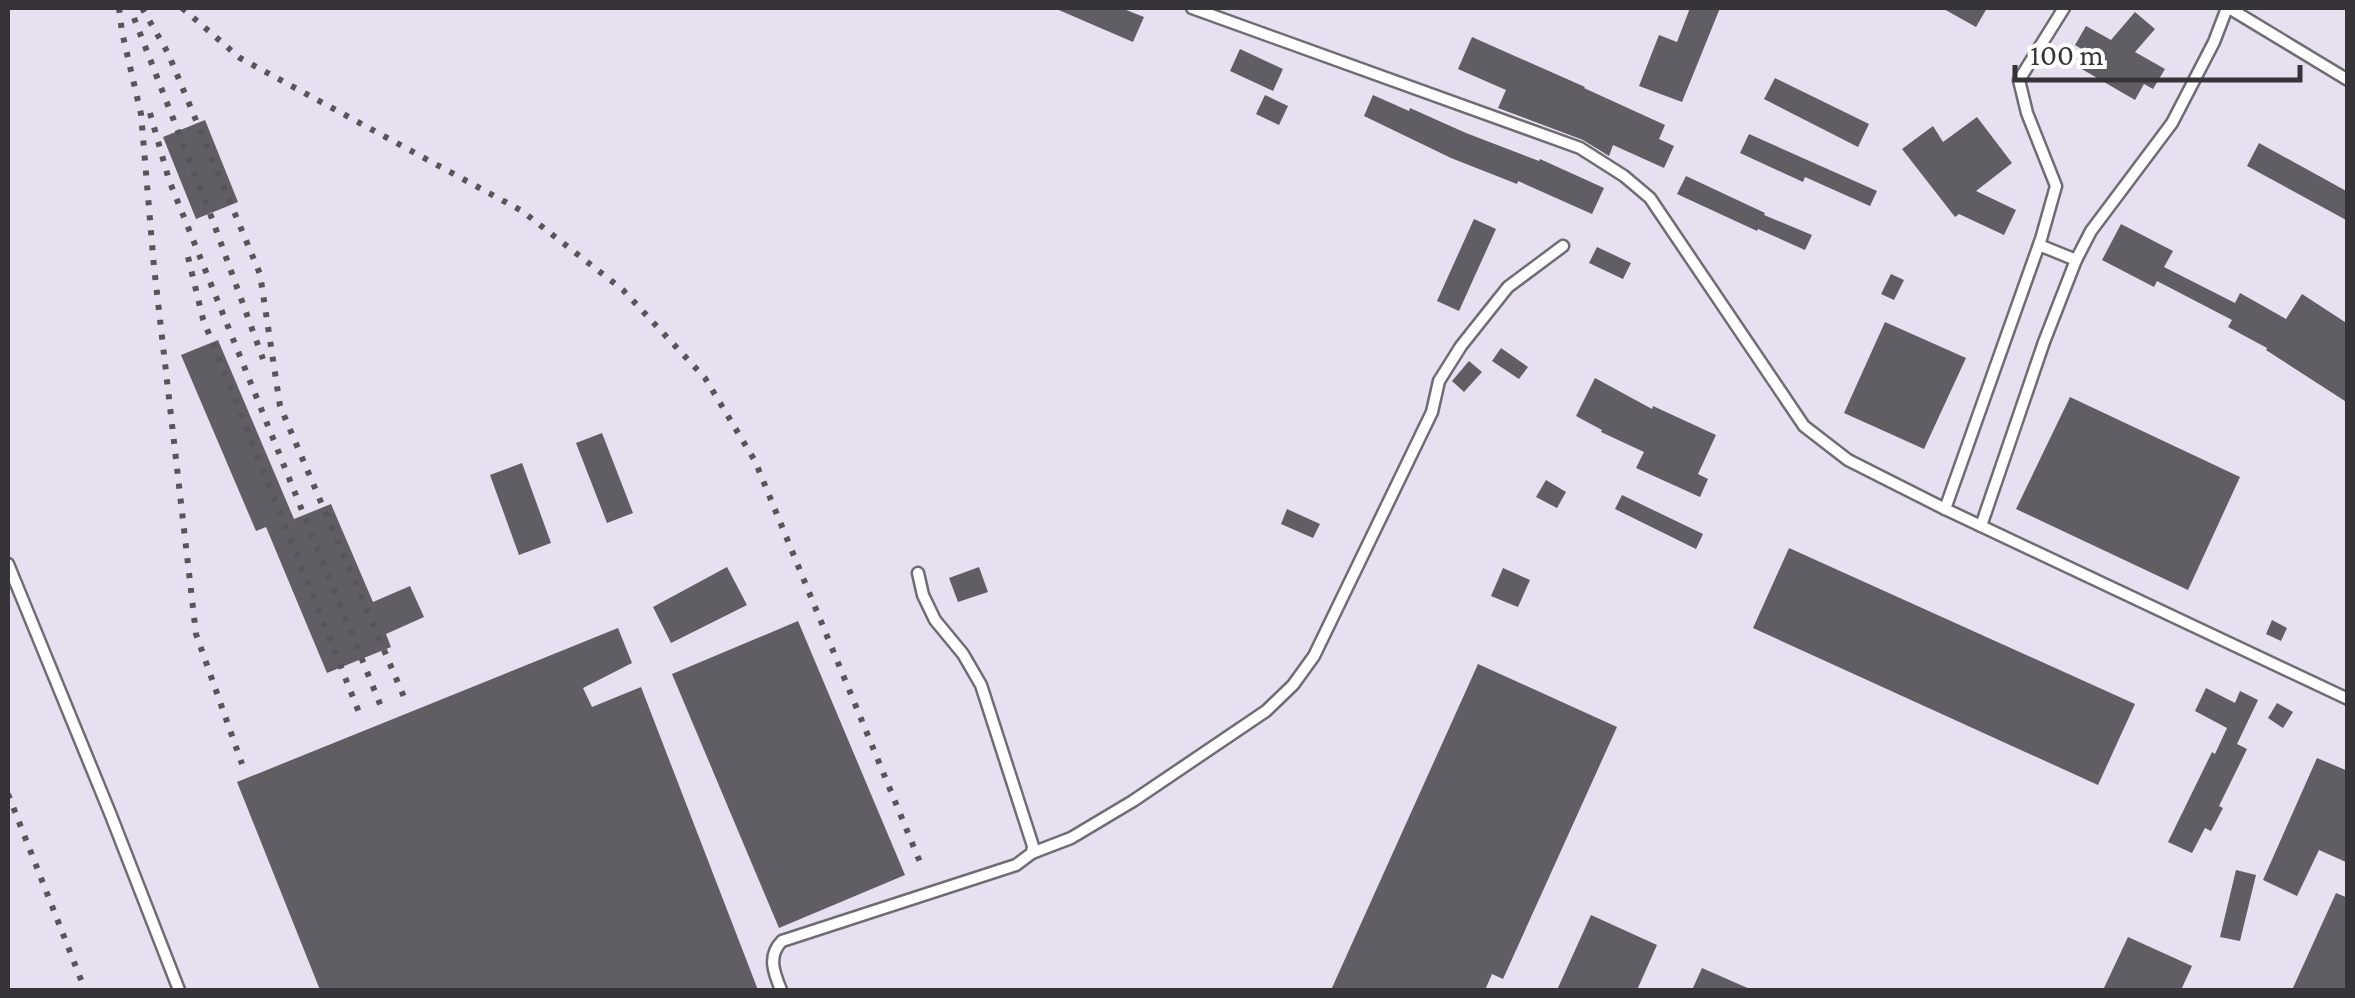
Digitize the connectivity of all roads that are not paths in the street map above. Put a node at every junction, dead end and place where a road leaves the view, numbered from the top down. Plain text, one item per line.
1 (1192, 8) edge
2 (2064, 8) edge
3 (2228, 8) edge
4 (2348, 80) edge
5 (2039, 245) junction
6 (1563, 246) dead end
7 (2076, 260) junction
8 (1945, 510) junction
9 (1981, 526) junction
10 (8, 564) edge
11 (918, 573) dead end
12 (2348, 700) edge
13 (1032, 854) junction
14 (179, 990) edge
15 (781, 990) edge

1 - 8 lane
2 - 5 lane
3 - 4 lane
3 - 7 lane
5 - 7 lane
5 - 8 lane
6 - 13 lane
7 - 9 lane
8 - 9 lane
9 - 12 lane
10 - 14 lane
11 - 13 lane
13 - 15 lane

